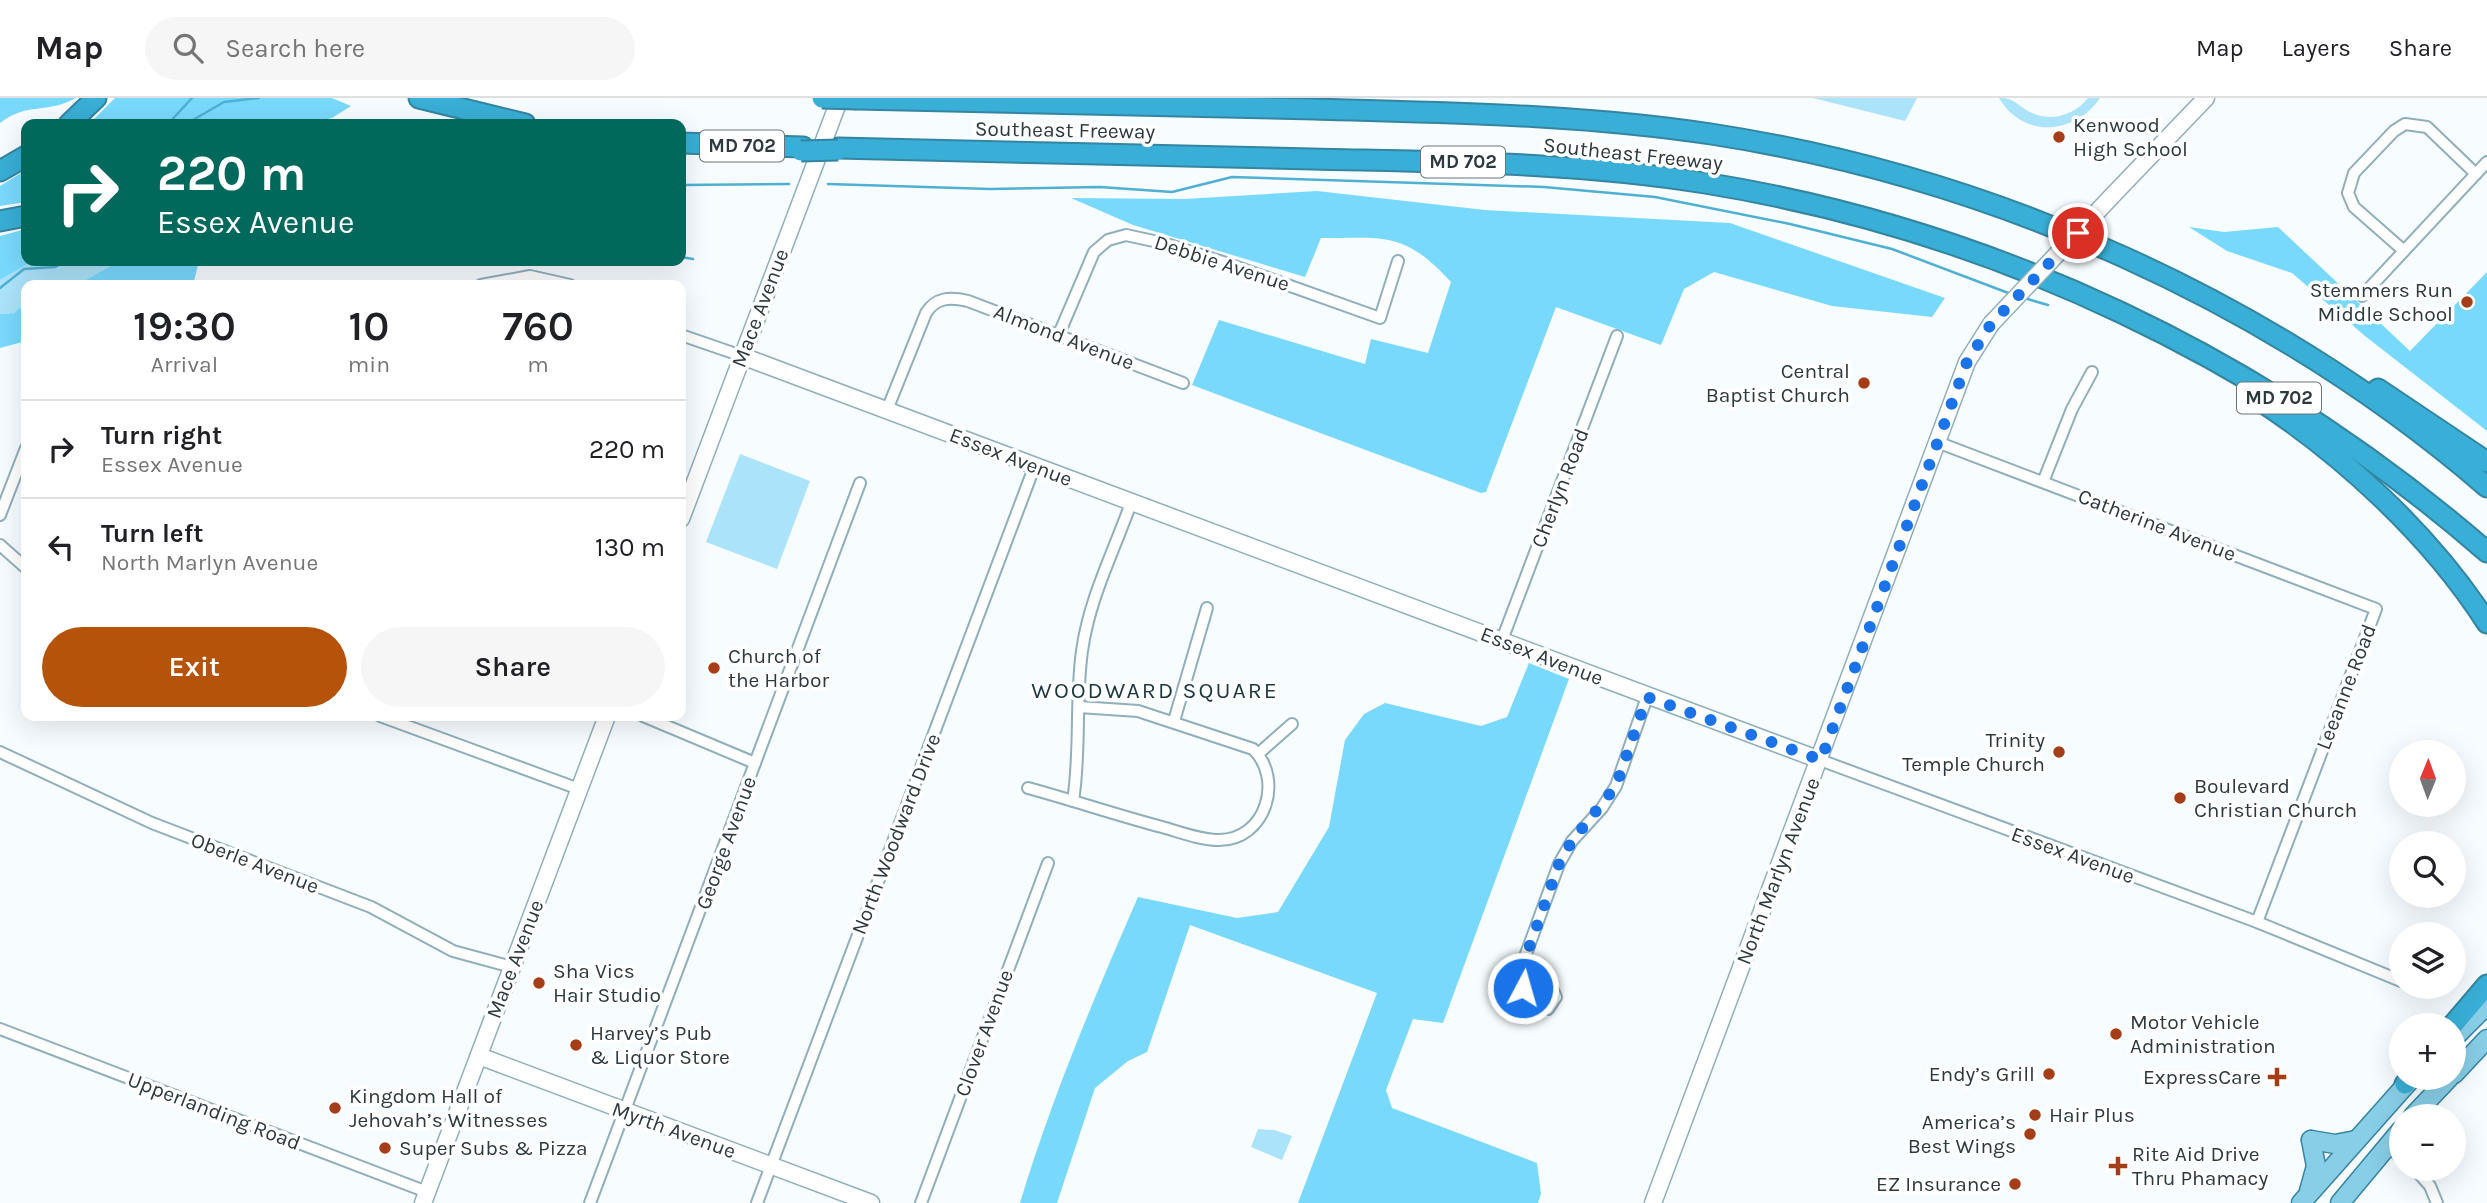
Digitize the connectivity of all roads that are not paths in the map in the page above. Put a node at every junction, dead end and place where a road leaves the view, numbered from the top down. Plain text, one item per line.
1 (96, 98) edge
2 (419, 98) edge
3 (816, 98) edge
4 (822, 98) edge
5 (840, 98) edge
6 (958, 98) edge
7 (2206, 98) edge
8 (857, 99) edge
9 (992, 102) junction
10 (74, 119) edge
11 (505, 119) edge
12 (686, 143) edge
13 (802, 149) junction
14 (686, 153) edge
15 (21, 159) edge
16 (2487, 162) edge
17 (0, 171) edge
18 (2476, 173) junction
19 (2081, 239) junction
20 (2403, 250) junction
21 (1398, 261) dead end
22 (2048, 279) junction
23 (508, 280) edge
24 (548, 280) edge
25 (2362, 296) dead end
26 (1059, 334) junction
27 (1617, 336) dead end
28 (686, 337) edge
29 (741, 356) junction
30 (2092, 372) dead end
31 (1183, 383) dead end
32 (887, 410) junction
33 (1937, 442) junction
34 (21, 461) edge
35 (2487, 462) edge
36 (1035, 465) junction
37 (2043, 482) junction
38 (860, 483) dead end
39 (2487, 488) edge
40 (1131, 503) junction
41 (686, 505) edge
42 (0, 515) edge
43 (0, 545) edge
44 (2487, 552) edge
45 (21, 564) edge
46 (1207, 608) dead end
47 (2375, 609) joint
48 (2487, 623) edge
49 (1502, 640) junction
50 (1647, 697) junction
51 (1079, 708) junction
52 (394, 721) edge
53 (605, 721) edge
54 (655, 721) edge
55 (1174, 721) junction
56 (1292, 724) dead end
57 (0, 752) edge
58 (1258, 754) junction
59 (1821, 760) junction
60 (755, 763) junction
61 (1028, 788) dead end
62 (579, 789) junction
63 (1073, 801) junction
64 (1048, 863) dead end
65 (2257, 922) junction
66 (512, 967) junction
67 (1523, 968) dead end
68 (2389, 976) edge
69 (2487, 985) edge
70 (2487, 1005) edge
71 (2463, 1013) edge
72 (2466, 1026) edge
73 (0, 1029) edge
74 (2487, 1039) edge
75 (479, 1056) junction
76 (2466, 1061) edge
77 (2400, 1090) edge
78 (2438, 1090) edge
79 (2424, 1104) edge
80 (625, 1112) junction
81 (2356, 1140) junction
82 (2389, 1157) edge
83 (771, 1166) junction
84 (2426, 1181) edge
85 (425, 1197) edge
86 (2304, 1199) edge
87 (590, 1203) edge
88 (757, 1203) edge
89 (871, 1203) edge
90 (921, 1203) edge
91 (1653, 1203) edge
92 (2340, 1203) edge
93 (2437, 1203) edge

1 - 10 highway
2 - 11 highway
3 - 4 highway, Southeast Freeway / MD 702
4 - 8 highway, Southeast Freeway / MD 702, bridge
5 - 29 street, Mace Avenue
6 - 9 highway
7 - 33 street, North Marlyn Avenue, bridge
8 - 9 highway, Southeast Freeway / MD 702
9 - 19 highway, Southeast Freeway / MD 702
12 - 13 highway, Southeast Freeway / MD 702
13 - 14 highway
13 - 22 highway, Southeast Freeway / MD 702, bridge
15 - 17 highway
16 - 18 street
18 - 20 street
18 - 20 street
19 - 35 highway
19 - 39 highway, Southeast Freeway / MD 702
20 - 25 street
21 - 26 street, Debbie Avenue
22 - 44 highway, Southeast Freeway / MD 702
22 - 48 highway
23 - 24 street
26 - 31 street, Almond Avenue
26 - 32 street, Almond Avenue
27 - 49 street, Cherlyn Road
28 - 29 street, Essex Avenue
29 - 32 street, Essex Avenue
29 - 41 street, Mace Avenue
30 - 37 street
32 - 36 street, Essex Avenue
33 - 37 street, Catherine Avenue
33 - 59 street, North Marlyn Avenue
34 - 42 street
36 - 40 street, Essex Avenue
36 - 83 street, North Woodward Drive
37 - 47 street, Catherine Avenue
38 - 60 street, George Avenue
40 - 49 street, Essex Avenue
40 - 51 street
43 - 45 street
46 - 55 street
47 - 65 street, Leeanne Road
49 - 50 street, Essex Avenue
50 - 59 street, Essex Avenue
50 - 67 street
51 - 55 street
51 - 63 street
52 - 62 street
53 - 62 street, Mace Avenue
54 - 60 street
55 - 58 street
56 - 58 street
57 - 66 street, Oberle Avenue
58 - 63 street
59 - 65 street, Essex Avenue
59 - 91 street, North Marlyn Avenue
60 - 80 street, George Avenue
61 - 63 street
62 - 66 street, Mace Avenue
64 - 90 street, Clover Avenue
65 - 68 street, Essex Avenue
66 - 75 street, Mace Avenue
69 - 71 highway
70 - 72 main road
73 - 85 street, Upperlanding Road
74 - 76 main road
75 - 80 street, Myrth Avenue
75 - 85 street, Mace Avenue
77 - 81 main road
78 - 79 main road
80 - 83 street, Myrth Avenue
80 - 87 street, George Avenue
81 - 86 main road
81 - 86 main road
82 - 92 main road
83 - 88 street, North Woodward Drive
83 - 89 street, Myrth Avenue
84 - 93 street

